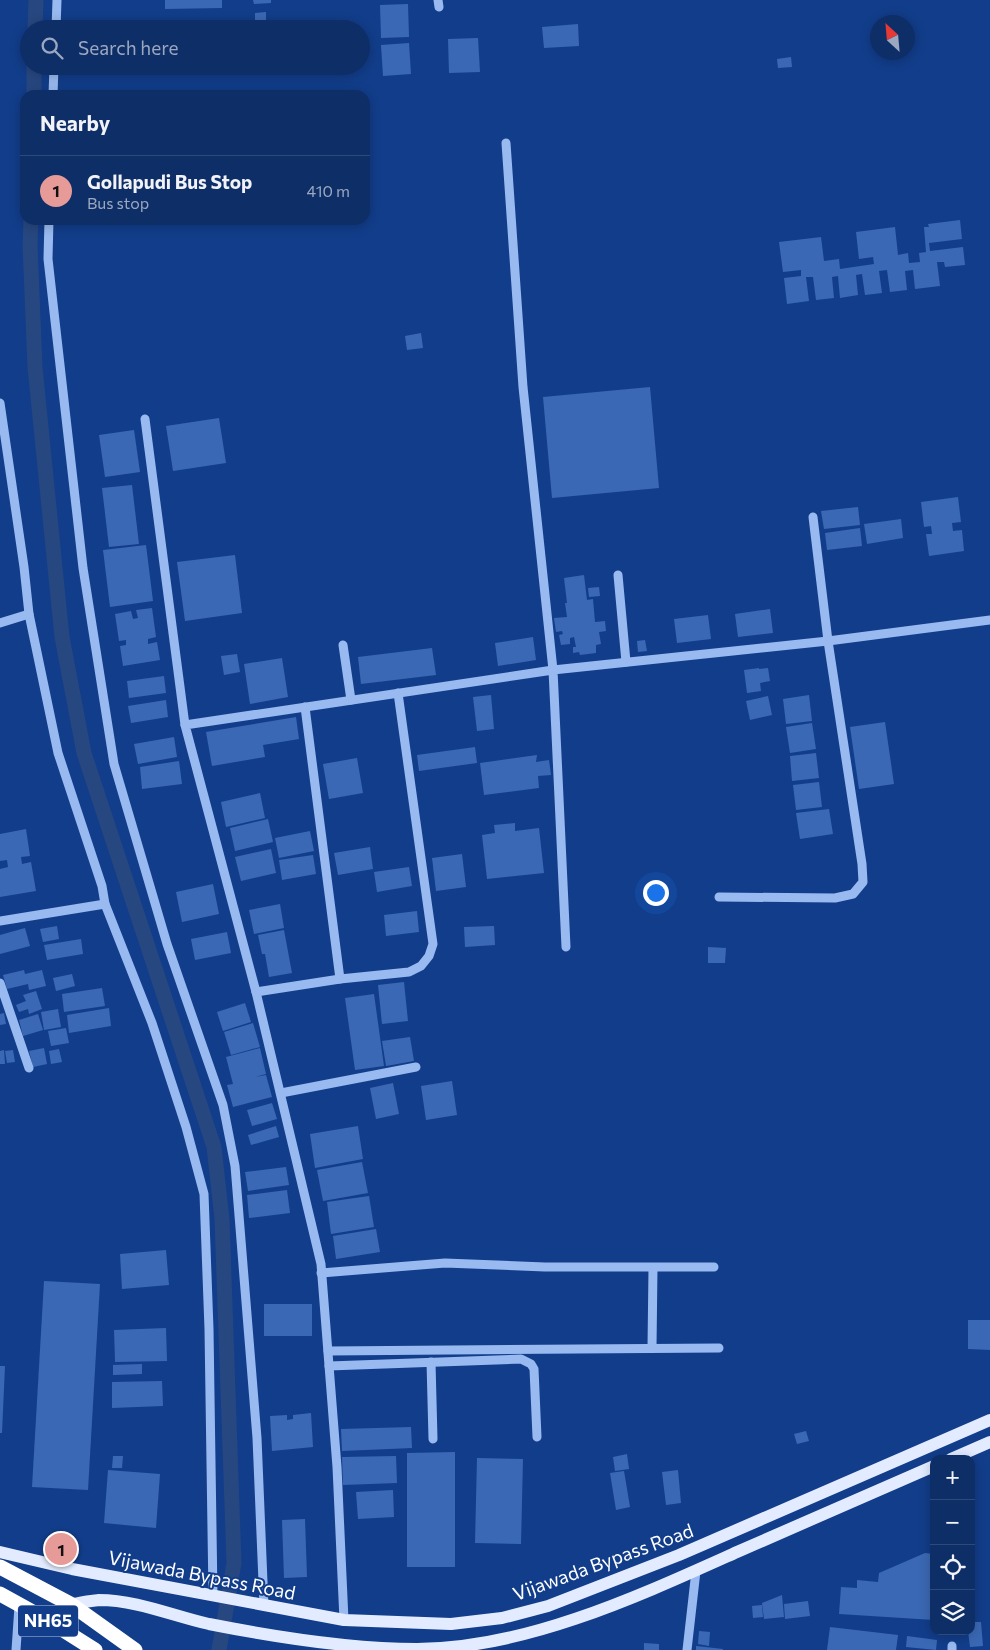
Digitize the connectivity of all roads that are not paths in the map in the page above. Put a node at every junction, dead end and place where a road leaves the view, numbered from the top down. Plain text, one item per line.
1 (57, 0) edge
2 (56, 20) edge
3 (54, 75) edge
4 (54, 90) edge
5 (506, 143) dead end
6 (49, 225) edge
7 (0, 403) edge
8 (145, 419) dead end
9 (813, 517) dead end
10 (618, 575) dead end
11 (29, 614) junction
12 (990, 620) edge
13 (0, 622) edge
14 (828, 641) junction
15 (343, 644) dead end
16 (626, 662) junction
17 (553, 670) junction
18 (398, 693) junction
19 (351, 700) junction
20 (305, 707) junction
21 (185, 724) junction
22 (719, 896) dead end
23 (105, 904) junction
24 (0, 921) edge
25 (566, 948) dead end
26 (340, 979) junction
27 (0, 983) edge
28 (256, 992) junction
29 (416, 1067) dead end
30 (28, 1068) dead end
31 (281, 1093) junction
32 (714, 1267) dead end
33 (653, 1268) junction
34 (321, 1272) junction
35 (652, 1348) junction
36 (719, 1348) dead end
37 (328, 1351) junction
38 (431, 1362) junction
39 (329, 1366) junction
40 (990, 1420) edge
41 (433, 1438) dead end
42 (537, 1438) dead end
43 (990, 1442) edge
44 (960, 1455) edge
45 (930, 1468) edge
46 (0, 1552) edge
47 (0, 1568) edge
48 (696, 1571) junction
49 (0, 1594) edge
50 (213, 1596) junction
51 (72, 1605) junction
52 (20, 1606) junction
53 (263, 1606) junction
54 (344, 1620) junction
55 (49, 1621) junction
56 (428, 1649) edge
57 (16, 1650) edge
58 (96, 1650) edge
59 (135, 1650) edge
60 (687, 1650) edge

1 - 2 street
3 - 4 street
5 - 17 street
6 - 53 street
7 - 11 street
8 - 21 street
9 - 14 street
10 - 16 street
11 - 13 street
11 - 23 street
12 - 14 street
14 - 16 street
14 - 22 street
15 - 19 street
16 - 17 street
17 - 18 street
17 - 25 street
18 - 19 street
18 - 26 street
19 - 20 street
20 - 21 street
20 - 26 street
21 - 28 street
23 - 24 street
23 - 50 street
26 - 28 street
27 - 30 street
28 - 31 street
29 - 31 street
31 - 34 street
32 - 33 street
33 - 34 street
33 - 35 street
34 - 37 street
35 - 36 street
35 - 37 street
37 - 39 street
38 - 39 street
38 - 41 street
38 - 42 street
39 - 54 street
40 - 54 main road, Vijawada Bypass Road
43 - 44 main road
45 - 48 main road, Vijawada Bypass Road
46 - 50 main road, Vijawada Bypass Road
47 - 51 highway, NH65
48 - 56 main road, Vijawada Bypass Road
48 - 60 street
49 - 52 highway, NH65
50 - 53 main road, Vijawada Bypass Road
51 - 55 main road, Vijawada Bypass Road
51 - 56 main road, Vijawada Bypass Road
51 - 59 highway, NH65
52 - 55 highway, NH65
52 - 57 street
53 - 54 main road, Vijawada Bypass Road
55 - 58 highway, NH65

